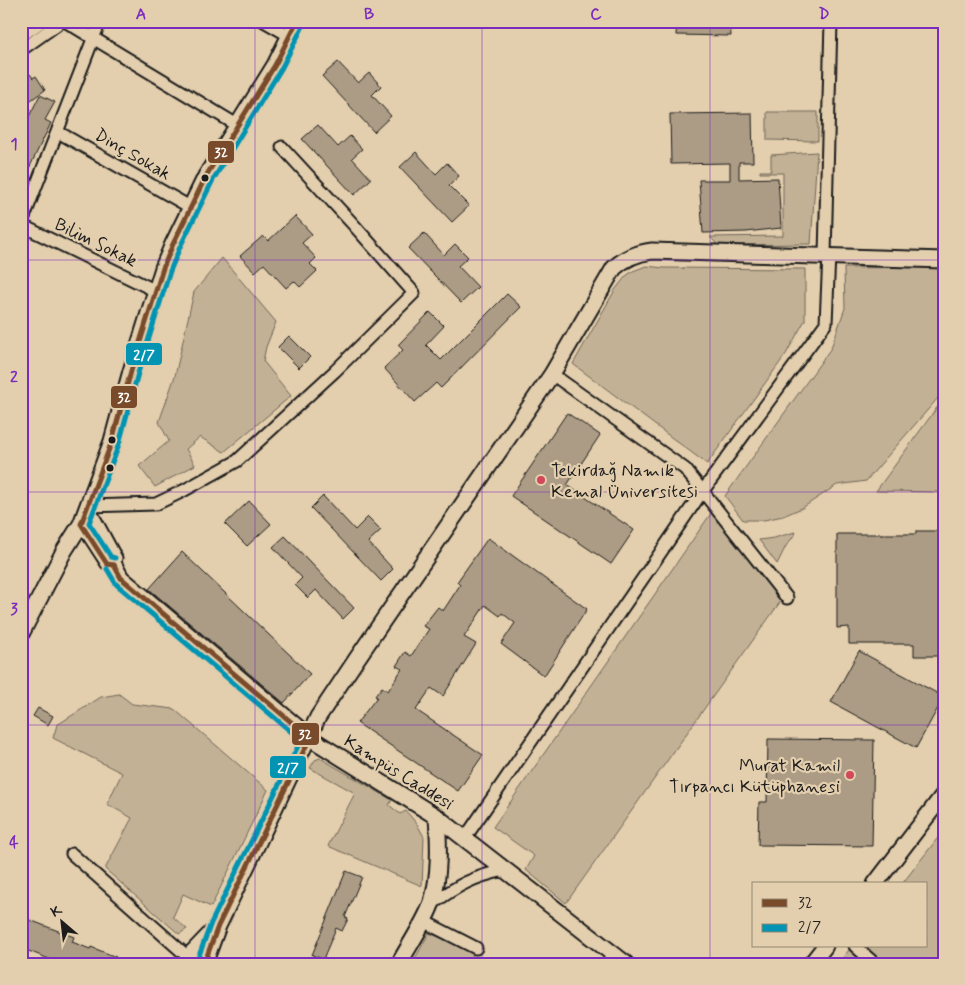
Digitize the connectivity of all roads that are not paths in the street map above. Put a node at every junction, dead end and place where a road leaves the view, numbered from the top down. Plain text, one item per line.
1 (42, 21) edge
2 (63, 21) edge
3 (100, 21) edge
4 (264, 21) edge
5 (297, 21) edge
6 (832, 21) edge
7 (21, 36) edge
8 (290, 36) junction
9 (93, 38) junction
10 (21, 50) edge
11 (237, 125) junction
12 (58, 132) junction
13 (282, 147) dead end
14 (190, 207) junction
15 (21, 225) edge
16 (827, 255) junction
17 (944, 260) edge
18 (156, 291) junction
19 (552, 374) junction
20 (702, 492) junction
21 (88, 506) junction
22 (80, 524) junction
23 (114, 565) junction
24 (787, 598) dead end
25 (21, 634) edge
26 (310, 738) junction
27 (944, 794) edge
28 (437, 817) junction
29 (465, 838) junction
30 (72, 854) dead end
31 (505, 870) junction
32 (877, 882) edge
33 (432, 904) junction
34 (423, 921) junction
35 (218, 926) junction
36 (476, 948) dead end
37 (823, 948) edge
38 (857, 948) edge
39 (192, 960) edge
40 (204, 964) edge
41 (399, 964) edge
42 (626, 964) edge
43 (810, 964) edge
44 (875, 964) edge

1 - 7 street
2 - 9 street
2 - 10 street
3 - 9 street
4 - 8 street
5 - 8 street
6 - 16 street
8 - 11 street
9 - 11 street
9 - 12 street
11 - 14 street
12 - 14 street, Dinç Sokak
12 - 15 street
13 - 21 street
14 - 18 street
15 - 18 street, Bilim Sokak
16 - 17 street
16 - 19 street
16 - 20 street
18 - 21 street
19 - 20 street
19 - 26 street
20 - 24 street
20 - 29 street
21 - 22 street
21 - 23 street
22 - 23 street
22 - 25 street
23 - 26 street, Kampüs Caddesi
26 - 28 street, Kampüs Caddesi
26 - 35 street
27 - 32 street
28 - 29 street, Kampüs Caddesi
28 - 33 street
29 - 31 street, Kampüs Caddesi
30 - 39 street
31 - 33 street
31 - 42 street, Kampüs Caddesi
33 - 34 street
34 - 36 street
34 - 41 street
35 - 39 street
35 - 40 street
37 - 43 street
38 - 44 street

